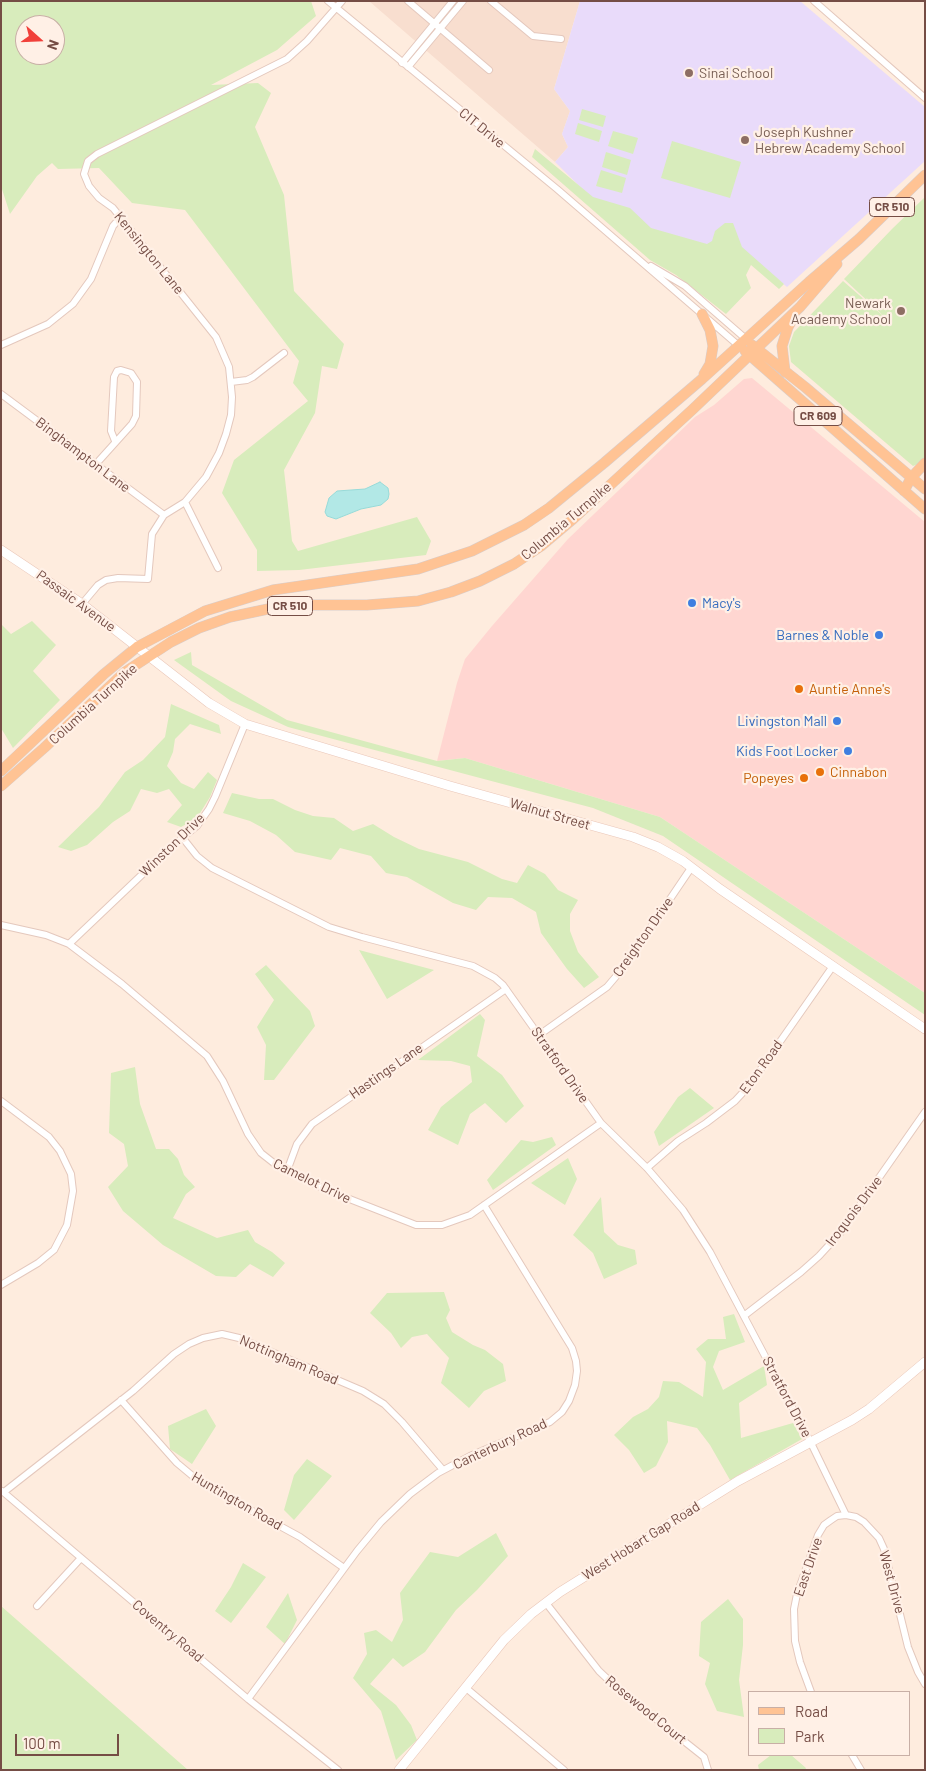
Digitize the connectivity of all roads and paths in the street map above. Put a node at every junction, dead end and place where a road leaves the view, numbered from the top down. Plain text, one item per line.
1 (328, 1) edge
2 (342, 1) edge
3 (408, 1) edge
4 (454, 1) edge
5 (464, 1) edge
6 (491, 1) edge
7 (814, 1) edge
8 (336, 8) junction
9 (435, 23) junction
10 (441, 28) junction
11 (562, 39) dead end
12 (402, 62) junction
13 (408, 68) junction
14 (489, 70) dead end
15 (925, 98) edge
16 (925, 175) edge
17 (120, 218) junction
18 (859, 239) junction
19 (634, 257) junction
20 (800, 307) junction
21 (702, 314) junction
22 (743, 343) junction
23 (1, 345) edge
24 (753, 352) junction
25 (284, 353) dead end
26 (767, 371) junction
27 (785, 372) junction
28 (728, 374) junction
29 (702, 379) junction
30 (231, 382) junction
31 (1, 394) edge
32 (115, 441) junction
33 (925, 463) edge
34 (96, 464) junction
35 (911, 478) junction
36 (925, 489) edge
37 (904, 491) junction
38 (186, 502) junction
39 (925, 509) edge
40 (164, 516) junction
41 (1, 550) edge
42 (218, 568) dead end
43 (82, 604) junction
44 (137, 647) junction
45 (148, 655) junction
46 (245, 724) junction
47 (1, 771) edge
48 (1, 786) edge
49 (182, 837) junction
50 (691, 868) junction
51 (1, 925) edge
52 (69, 944) junction
53 (833, 966) junction
54 (506, 989) junction
55 (925, 1029) edge
56 (539, 1035) junction
57 (1, 1101) edge
58 (925, 1112) edge
59 (601, 1123) junction
60 (647, 1168) junction
61 (287, 1171) junction
62 (484, 1205) junction
63 (1, 1285) edge
64 (745, 1315) junction
65 (924, 1364) edge
66 (120, 1400) junction
67 (812, 1443) junction
68 (443, 1470) junction
69 (2, 1491) edge
70 (846, 1515) junction
71 (81, 1558) junction
72 (344, 1568) junction
73 (546, 1602) junction
74 (37, 1606) dead end
75 (925, 1684) edge
76 (466, 1688) junction
77 (811, 1691) edge
78 (248, 1699) junction
79 (853, 1756) edge
80 (338, 1770) edge
81 (399, 1770) edge
82 (564, 1770) edge
83 (708, 1770) edge
84 (861, 1770) edge

1 - 8 street, CIT Drive
2 - 8 street
3 - 9 street
4 - 9 street
5 - 10 street
6 - 11 street
7 - 15 street
8 - 12 street, CIT Drive
8 - 17 street, Kensington Lane
9 - 10 street
9 - 12 street
10 - 13 street
10 - 14 street
12 - 13 street, CIT Drive
13 - 19 street, CIT Drive
16 - 18 main road, Columbia Turnpike / CR 510
17 - 23 street
17 - 30 street, Kensington Lane
18 - 20 main road, Columbia Turnpike / CR 510
18 - 22 main road, Columbia Turnpike / CR 510
19 - 21 street, CIT Drive
19 - 22 street, CIT Drive
20 - 24 main road, Columbia Turnpike / CR 510
20 - 27 main road
21 - 22 street, CIT Drive
21 - 29 main road
22 - 24 main road, CR 609
22 - 29 main road, Columbia Turnpike / CR 510
24 - 26 main road, CR 609
24 - 27 main road, CR 609
24 - 28 main road, Columbia Turnpike / CR 510
25 - 30 street
26 - 28 main road
26 - 37 main road, CR 609
27 - 35 main road, CR 609
28 - 45 main road, Columbia Turnpike / CR 510
29 - 44 main road, Columbia Turnpike / CR 510
30 - 38 street, Kensington Lane
31 - 34 street, Binghampton Lane
32 - 32 street
32 - 34 street
33 - 35 main road
34 - 40 street, Binghampton Lane
35 - 36 main road, CR 609
35 - 37 main road
37 - 39 main road, CR 609
38 - 40 street, Kensington Lane
38 - 42 street
40 - 43 street, Kensington Lane
41 - 43 street, Passaic Avenue
43 - 44 street, Passaic Avenue
44 - 45 street, Passaic Avenue
44 - 47 main road, Columbia Turnpike / CR 510
45 - 46 street, Walnut Street
45 - 48 main road, Columbia Turnpike / CR 510
46 - 49 street, Winston Drive
46 - 50 street, Walnut Street
49 - 52 street, Winston Drive
49 - 54 street, Stratford Drive
50 - 53 street, Walnut Street
50 - 56 street, Creighton Drive
51 - 52 street, Camelot Drive
52 - 61 street, Camelot Drive
53 - 55 street, Walnut Street
53 - 60 street, Eton Road
54 - 56 street, Stratford Drive
54 - 61 street, Hastings Lane
56 - 59 street, Stratford Drive
57 - 63 street
58 - 64 street, Iroquois Drive
59 - 60 street, Stratford Drive
59 - 62 street, Camelot Drive
60 - 64 street, Stratford Drive
61 - 62 street, Camelot Drive
62 - 68 street, Canterbury Road
64 - 67 street, Stratford Drive
65 - 67 street, West Hobart Gap Road
66 - 68 street, Nottingham Road
66 - 69 street, Nottingham Road
66 - 72 street, Huntington Road
67 - 70 street
67 - 73 street, West Hobart Gap Road
68 - 72 street, Canterbury Road
69 - 71 street, Coventry Road
70 - 75 street, West Drive
70 - 77 street, East Drive
71 - 74 street
71 - 78 street, Coventry Road
72 - 78 street, Canterbury Road
73 - 76 street, West Hobart Gap Road
73 - 83 street, Rosewood Court
76 - 81 street, West Hobart Gap Road
76 - 82 street
78 - 80 street, Coventry Road
79 - 84 street

